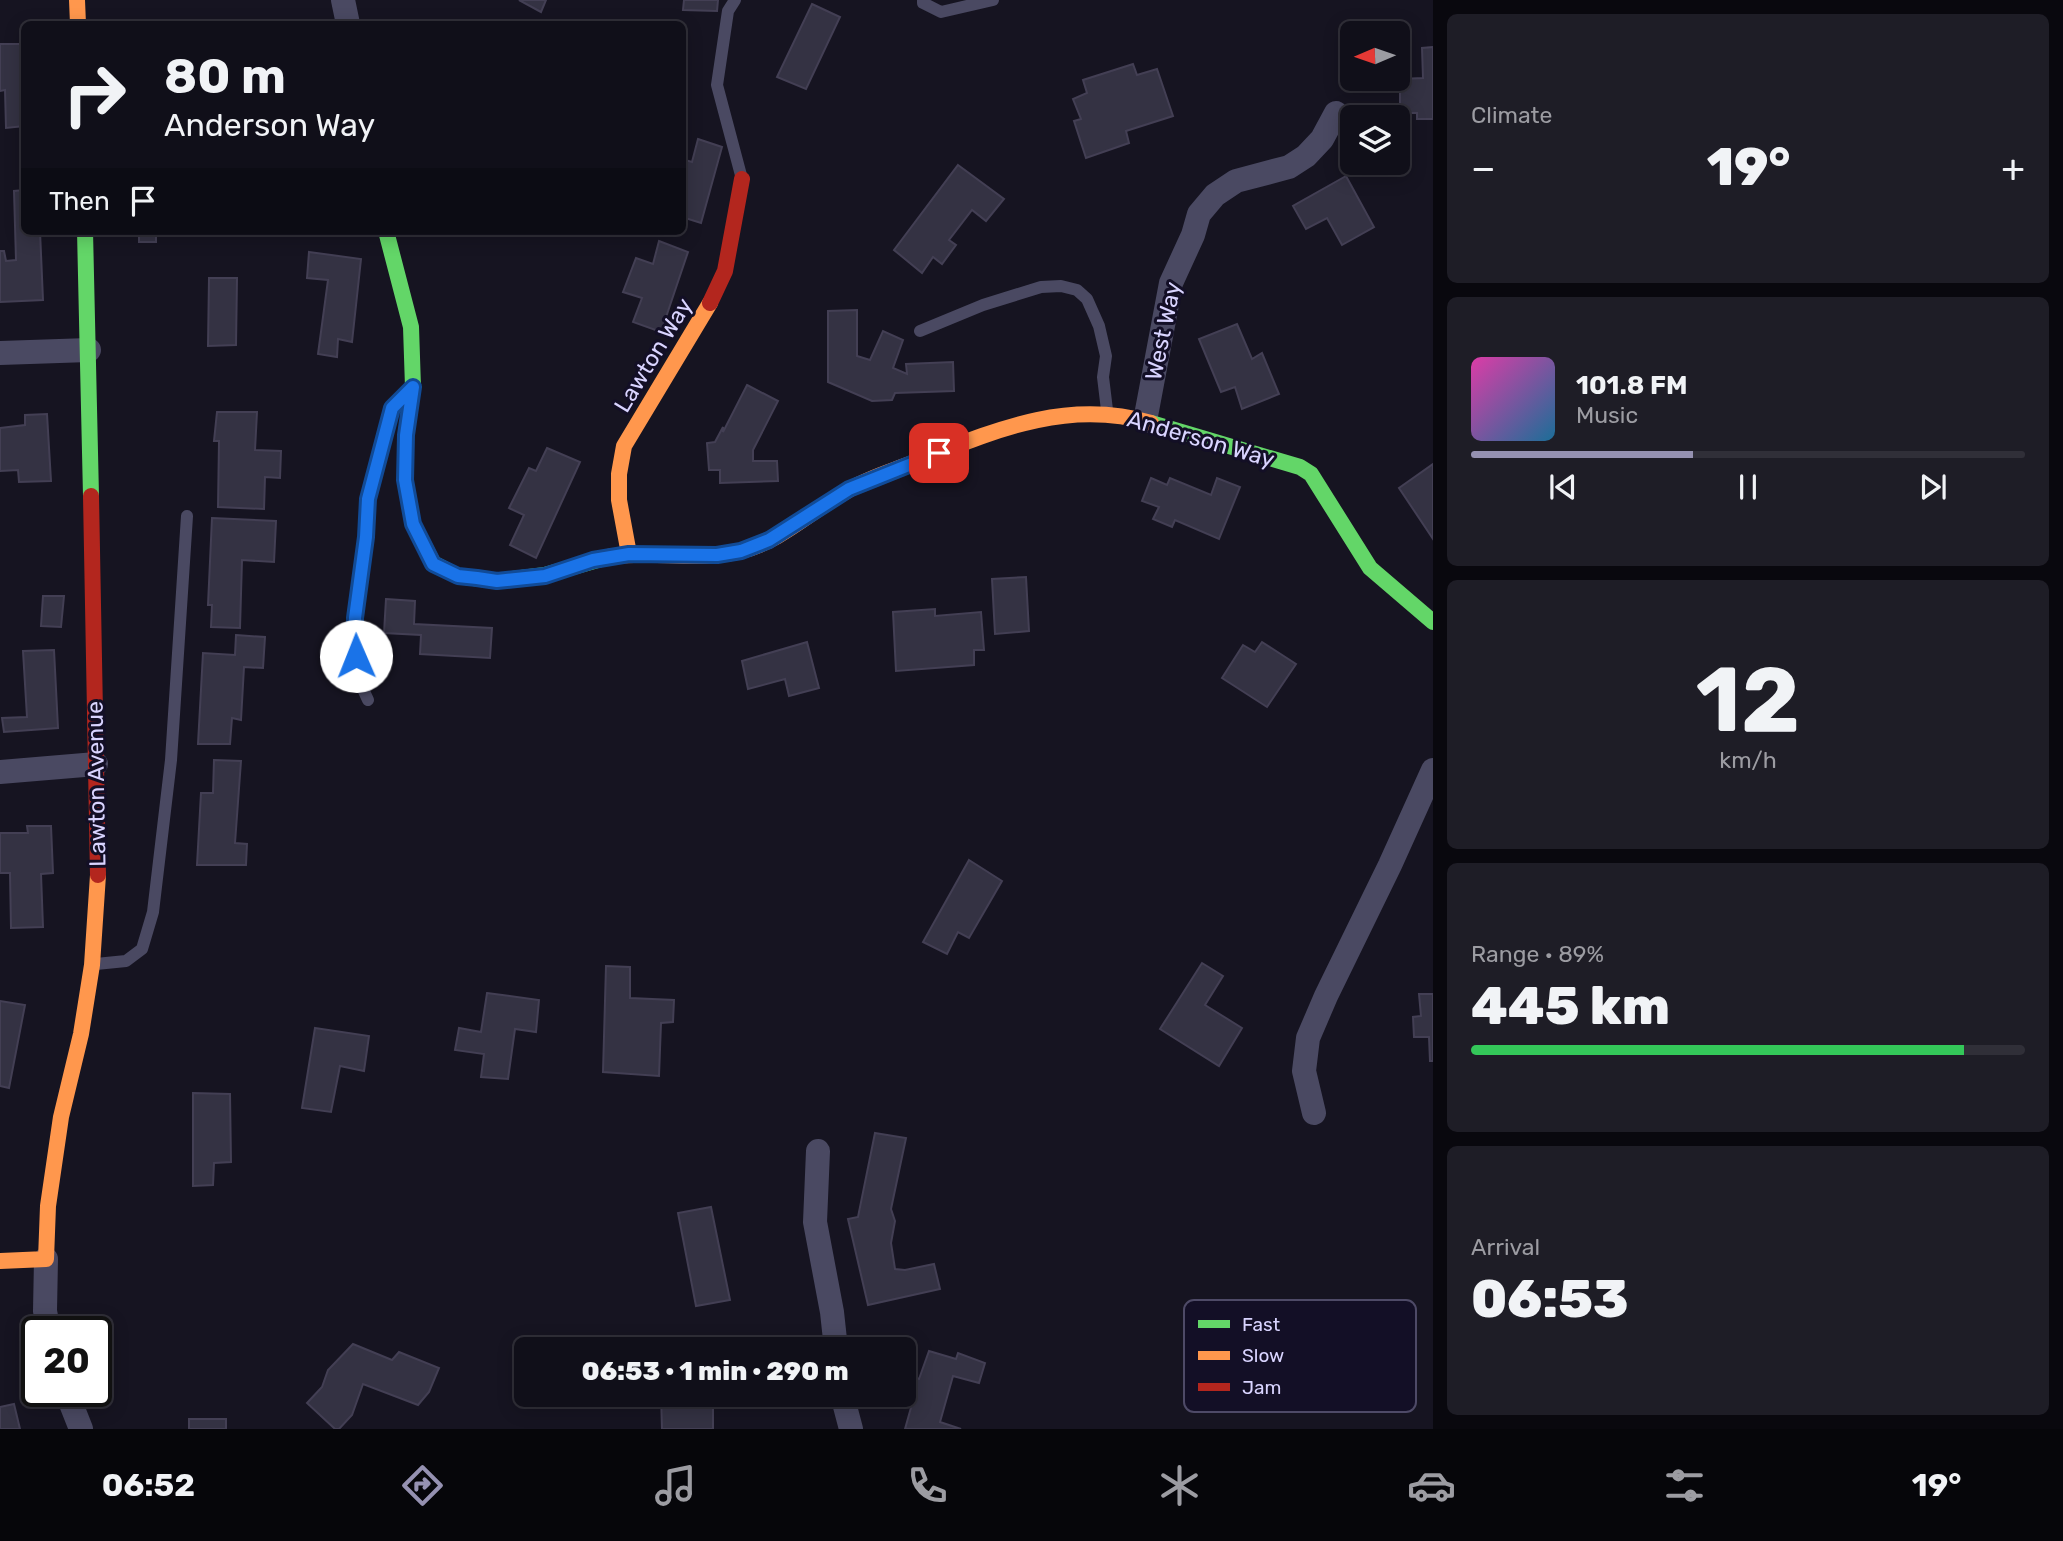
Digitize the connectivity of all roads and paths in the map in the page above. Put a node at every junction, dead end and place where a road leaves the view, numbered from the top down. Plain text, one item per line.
1 (77, 0) edge
2 (343, 0) edge
3 (735, 0) edge
4 (923, 0) edge
5 (993, 0) edge
6 (78, 21) edge
7 (347, 21) edge
8 (1336, 113) dead end
9 (742, 179) joint
10 (85, 235) edge
11 (387, 235) edge
12 (919, 331) dead end
13 (89, 350) junction
14 (0, 353) edge
15 (413, 387) junction
16 (1108, 414) junction
17 (1145, 421) junction
18 (187, 516) dead end
19 (629, 554) junction
20 (1433, 622) edge
21 (368, 700) dead end
22 (96, 764) junction
23 (1433, 770) edge
24 (0, 772) edge
25 (92, 965) junction
26 (1314, 1113) dead end
27 (818, 1151) dead end
28 (46, 1259) junction
29 (0, 1261) edge
30 (46, 1316) edge
31 (835, 1337) edge
32 (72, 1407) edge
33 (845, 1407) edge
34 (81, 1429) edge
35 (851, 1429) edge

1 - 6 street
2 - 7 street
3 - 9 lane
4 - 5 lane
8 - 17 street, West Way
9 - 19 street, Lawton Way
10 - 13 street, Lawton Avenue
11 - 15 street, Anderson Way
12 - 16 lane
13 - 14 street
13 - 22 street, Lawton Avenue
15 - 19 street, Anderson Way
15 - 21 lane
16 - 17 street, Anderson Way
16 - 19 street, Anderson Way
17 - 20 street, Anderson Way
18 - 25 lane
22 - 24 street
22 - 25 street, Lawton Avenue
23 - 26 street
25 - 28 street, Lawton Avenue
27 - 31 street
28 - 29 street
28 - 30 street, Lawton Avenue
32 - 34 street
33 - 35 street

